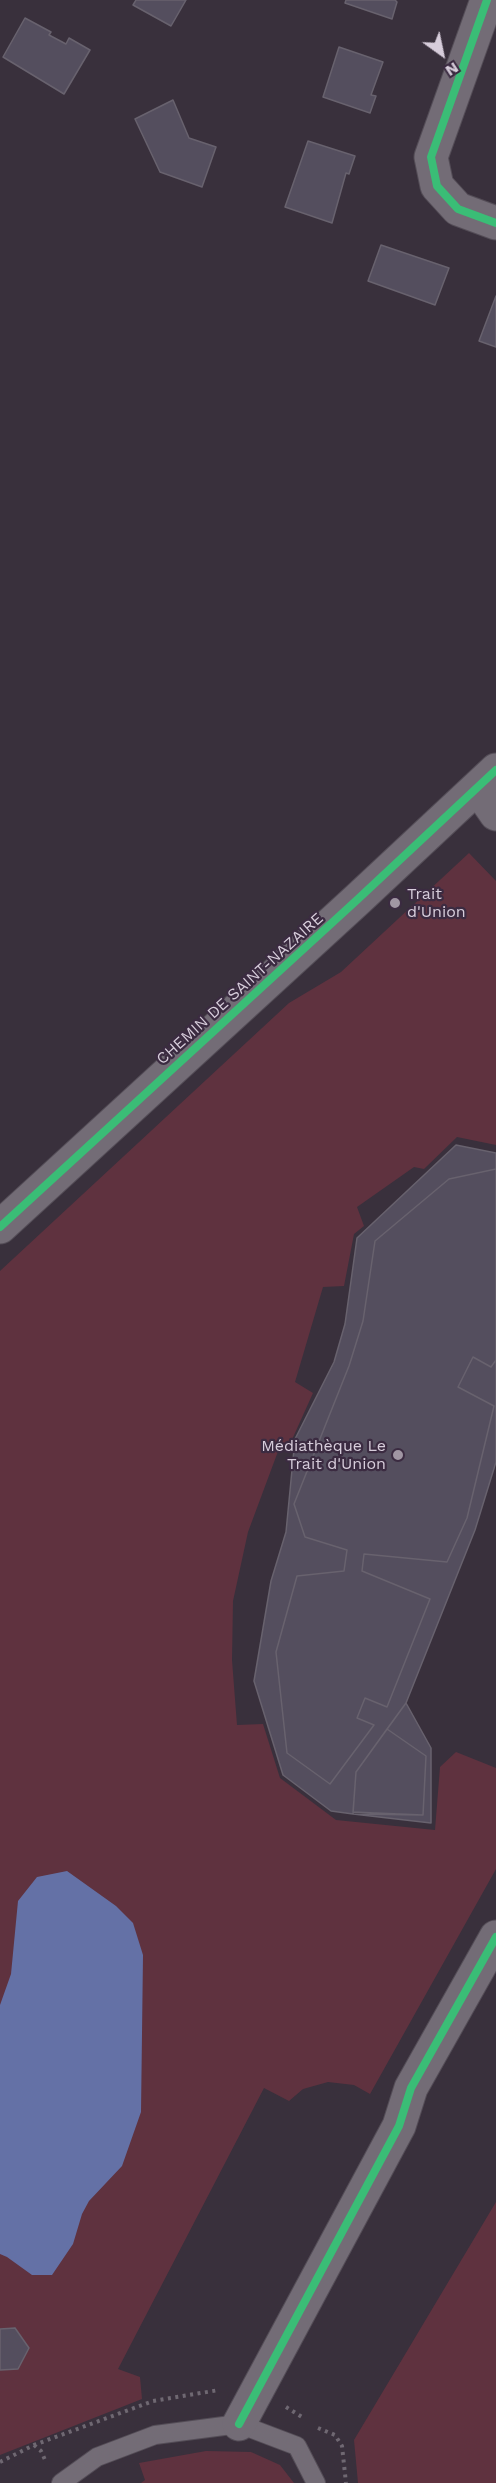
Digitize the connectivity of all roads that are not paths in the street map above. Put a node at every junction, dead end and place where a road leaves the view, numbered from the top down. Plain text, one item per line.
1 (487, 0) edge
2 (496, 223) edge
3 (490, 791) edge
4 (0, 1227) edge
5 (496, 1936) edge
6 (239, 2424) junction
7 (61, 2483) edge
8 (316, 2483) edge

1 - 2 street
3 - 4 street, CHEMIN DE SAINT-NAZAIRE
5 - 6 street
6 - 7 lane
6 - 8 lane

